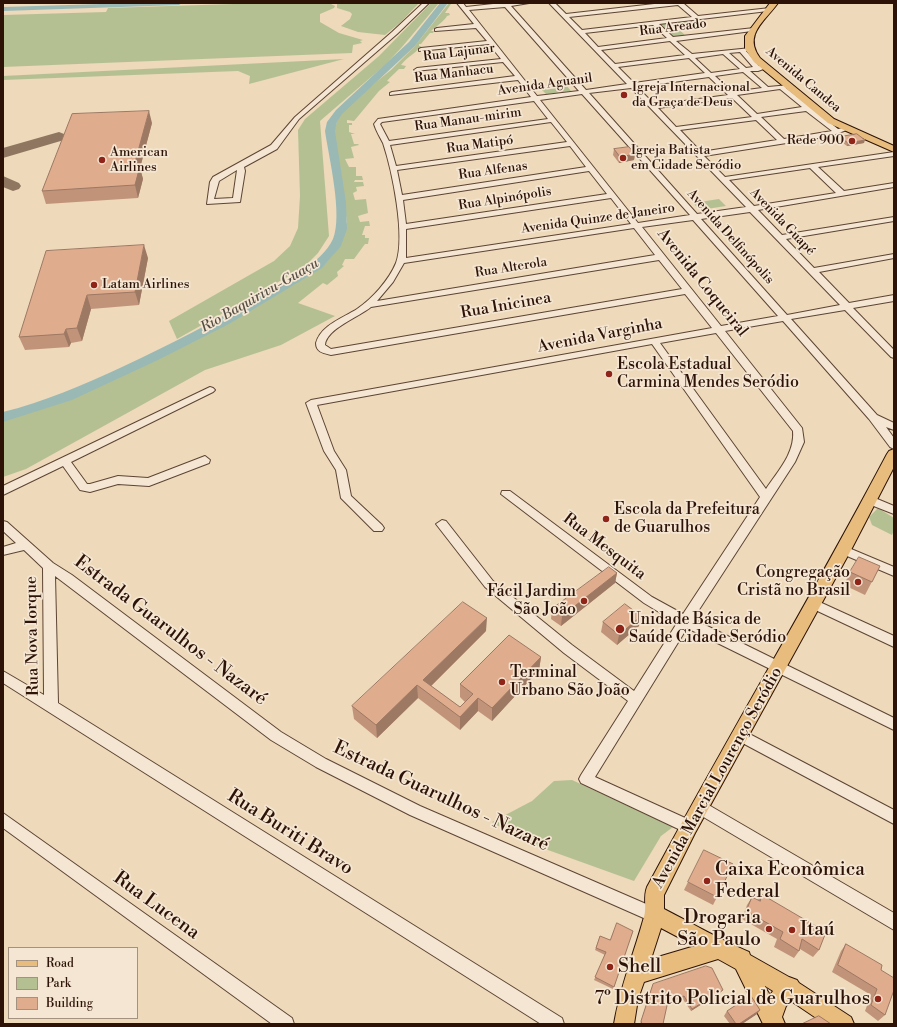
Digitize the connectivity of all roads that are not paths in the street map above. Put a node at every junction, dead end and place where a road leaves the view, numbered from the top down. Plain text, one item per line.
1 (426, 3) edge
2 (526, 3) edge
3 (552, 3) edge
4 (679, 3) edge
5 (506, 4) edge
6 (462, 6) edge
7 (771, 6) edge
8 (564, 16) junction
9 (697, 18) junction
10 (727, 19) junction
11 (655, 24) junction
12 (476, 26) junction
13 (752, 29) junction
14 (437, 30) dead end
15 (741, 31) junction
16 (580, 32) junction
17 (716, 34) junction
18 (672, 40) junction
19 (724, 41) dead end
20 (490, 42) junction
21 (730, 45) dead end
22 (597, 49) junction
23 (421, 50) dead end
24 (742, 50) junction
25 (724, 52) junction
26 (690, 57) junction
27 (698, 58) dead end
28 (504, 60) junction
29 (614, 66) junction
30 (762, 68) junction
31 (417, 70) dead end
32 (746, 71) junction
33 (715, 75) junction
34 (518, 78) junction
35 (397, 86) dead end
36 (634, 86) junction
37 (784, 86) junction
38 (768, 89) junction
39 (585, 92) junction
40 (401, 93) junction
41 (392, 94) dead end
42 (734, 94) junction
43 (535, 99) junction
44 (654, 107) junction
45 (815, 108) junction
46 (806, 109) junction
47 (758, 117) junction
48 (552, 120) junction
49 (675, 129) junction
50 (846, 129) junction
51 (837, 132) junction
52 (782, 138) junction
53 (386, 143) junction
54 (571, 144) junction
55 (894, 149) edge
56 (700, 154) junction
57 (894, 154) edge
58 (240, 166) junction
59 (812, 166) junction
60 (590, 169) junction
61 (392, 170) junction
62 (723, 179) junction
63 (894, 185) edge
64 (841, 193) junction
65 (612, 196) junction
66 (399, 198) junction
67 (752, 209) junction
68 (695, 217) junction
69 (894, 219) edge
70 (634, 225) junction
71 (403, 227) junction
72 (780, 238) junction
73 (894, 256) edge
74 (660, 257) junction
75 (401, 261) junction
76 (813, 271) junction
77 (686, 291) junction
78 (894, 298) edge
79 (367, 306) junction
80 (848, 307) junction
81 (785, 318) junction
82 (718, 330) junction
83 (654, 341) junction
84 (894, 355) edge
85 (210, 390) dead end
86 (873, 417) junction
87 (894, 427) edge
88 (894, 445) edge
89 (894, 454) edge
90 (205, 460) dead end
91 (64, 461) junction
92 (3, 491) edge
93 (506, 494) dead end
94 (766, 497) junction
95 (870, 500) junction
96 (894, 510) edge
97 (442, 524) dead end
98 (3, 525) edge
99 (378, 528) dead end
100 (26, 545) junction
101 (844, 550) junction
102 (3, 551) edge
103 (49, 566) junction
104 (894, 572) edge
105 (68, 578) junction
106 (49, 591) junction
107 (813, 604) junction
108 (685, 621) junction
109 (894, 642) edge
110 (778, 667) junction
111 (3, 676) edge
112 (636, 699) junction
113 (51, 704) junction
114 (894, 724) edge
115 (740, 735) junction
116 (700, 807) junction
117 (894, 817) edge
118 (3, 820) edge
119 (689, 826) junction
120 (655, 915) junction
121 (894, 922) edge
122 (721, 948) junction
123 (742, 959) junction
124 (636, 974) junction
125 (790, 987) junction
126 (774, 1020) edge
127 (286, 1024) edge
128 (556, 1024) edge
129 (624, 1024) edge
130 (844, 1024) edge

1 - 58 street
2 - 5 street
3 - 8 street, Avenida Guapé
4 - 8 street
4 - 9 street
5 - 6 street
5 - 39 street, Avenida Delfinópolis
6 - 12 street, Avenida Coqueiral
7 - 10 street
7 - 13 main road, Avenida Candea
8 - 16 street, Avenida Guapé
9 - 10 street
9 - 11 street
10 - 15 street
11 - 16 street
11 - 18 street
12 - 14 street
12 - 20 street, Avenida Coqueiral
13 - 15 street, Rua Areado
13 - 24 main road, Avenida Candea
15 - 17 street, Rua Areado
16 - 22 street, Avenida Guapé
17 - 18 street, Rua Areado
17 - 19 street
18 - 22 street, Rua Areado
18 - 26 street
20 - 23 street
20 - 28 street, Avenida Coqueiral
21 - 24 street
22 - 29 street, Avenida Guapé
24 - 25 street
24 - 30 main road, Avenida Candea
25 - 26 street
25 - 32 street
26 - 29 street
26 - 33 street
27 - 33 street
28 - 31 street, Rua Lajunar
28 - 34 street, Avenida Coqueiral
29 - 36 street, Avenida Guapé
30 - 32 street, Avenida Aguanil
30 - 37 main road, Avenida Candea
32 - 33 street, Avenida Aguanil
32 - 38 street
33 - 36 street, Avenida Aguanil
33 - 42 street
34 - 40 street, Rua Manhacu
34 - 43 street, Avenida Coqueiral
35 - 40 street
36 - 39 street, Avenida Aguanil
36 - 44 street, Avenida Guapé
37 - 38 street
37 - 45 main road, Avenida Candea
37 - 46 street
38 - 42 street
39 - 43 street, Avenida Aguanil
39 - 68 street, Avenida Delfinópolis
40 - 41 street, Rua Manhacu
42 - 44 street
42 - 47 street
43 - 48 street, Avenida Coqueiral
43 - 53 street, Avenida Aguanil
44 - 49 street, Avenida Guapé
45 - 46 street
45 - 50 main road, Avenida Candea
46 - 47 street
46 - 51 street
47 - 49 street
47 - 52 street
48 - 53 street, Rua Manau-mirim
48 - 54 street, Avenida Coqueiral
49 - 56 street, Avenida Guapé
50 - 51 street
50 - 55 main road, Avenida Candea
51 - 52 street
52 - 56 street
53 - 61 street
54 - 60 street, Avenida Coqueiral
54 - 61 street, Rua Matipó
56 - 62 street, Avenida Guapé
57 - 59 street
58 - 58 street
59 - 62 street
59 - 64 street
60 - 65 street, Avenida Coqueiral
60 - 66 street, Rua Alfenas
61 - 66 street
62 - 67 street, Avenida Guapé
63 - 64 street, Avenida Quinze de Janeiro
64 - 67 street, Avenida Quinze de Janeiro
65 - 70 street, Avenida Coqueiral
65 - 71 street, Rua Alpinópolis
66 - 71 street
67 - 68 street, Avenida Quinze de Janeiro
67 - 72 street, Avenida Guapé
68 - 70 street, Avenida Quinze de Janeiro
68 - 81 street, Avenida Delfinópolis
69 - 72 street
70 - 74 street, Avenida Coqueiral
70 - 75 street, Avenida Quinze de Janeiro
71 - 75 street
72 - 76 street, Avenida Guapé
73 - 76 street
74 - 77 street, Avenida Coqueiral
74 - 79 street, Rua Alterola
75 - 79 street
76 - 80 street, Avenida Guapé
77 - 79 street, Rua Inicinea
77 - 82 street, Avenida Coqueiral
78 - 80 street, Avenida Varginha
80 - 81 street, Avenida Varginha
80 - 84 street, Avenida Guapé
81 - 82 street, Avenida Varginha
81 - 86 street, Avenida Delfinópolis
82 - 83 street, Avenida Varginha
82 - 94 street, Avenida Coqueiral
83 - 94 street
83 - 99 street, Avenida Varginha
85 - 91 street
86 - 87 street, Avenida Delfinópolis
86 - 88 street, Avenida Delfinópolis
89 - 95 main road, Avenida Marcial Lourenço Seródio
90 - 91 street
91 - 92 street
93 - 108 street, Rua Mesquita
94 - 108 street, Avenida Coqueiral
95 - 96 street
95 - 101 main road, Avenida Marcial Lourenço Seródio
97 - 112 street
98 - 100 street, Estrada Guarulhos - Nazaré
100 - 102 street
100 - 103 street, Estrada Guarulhos - Nazaré
101 - 104 street
101 - 107 main road, Avenida Marcial Lourenço Seródio
103 - 105 street, Estrada Guarulhos - Nazaré
103 - 106 street, Rua Nova Iorque
105 - 106 street
105 - 120 street, Estrada Guarulhos - Nazaré
106 - 113 street, Rua Nova Iorque
107 - 109 street
107 - 110 main road, Avenida Marcial Lourenço Seródio
108 - 110 street, Rua Mesquita
108 - 112 street, Avenida Coqueiral
110 - 114 street, Rua Mesquita
110 - 115 main road, Avenida Marcial Lourenço Seródio
111 - 113 street, Rua Buriti Bravo
112 - 119 street, Avenida Coqueiral
113 - 128 street, Rua Buriti Bravo
115 - 116 main road, Avenida Marcial Lourenço Seródio
115 - 117 street
116 - 119 main road, Avenida Marcial Lourenço Seródio
116 - 121 street
118 - 127 street, Rua Lucena
119 - 120 main road, Avenida Marcial Lourenço Seródio
120 - 122 main road
120 - 124 main road
122 - 123 main road
122 - 124 main road
123 - 125 main road
123 - 126 main road
124 - 129 main road
125 - 126 main road
125 - 130 main road

